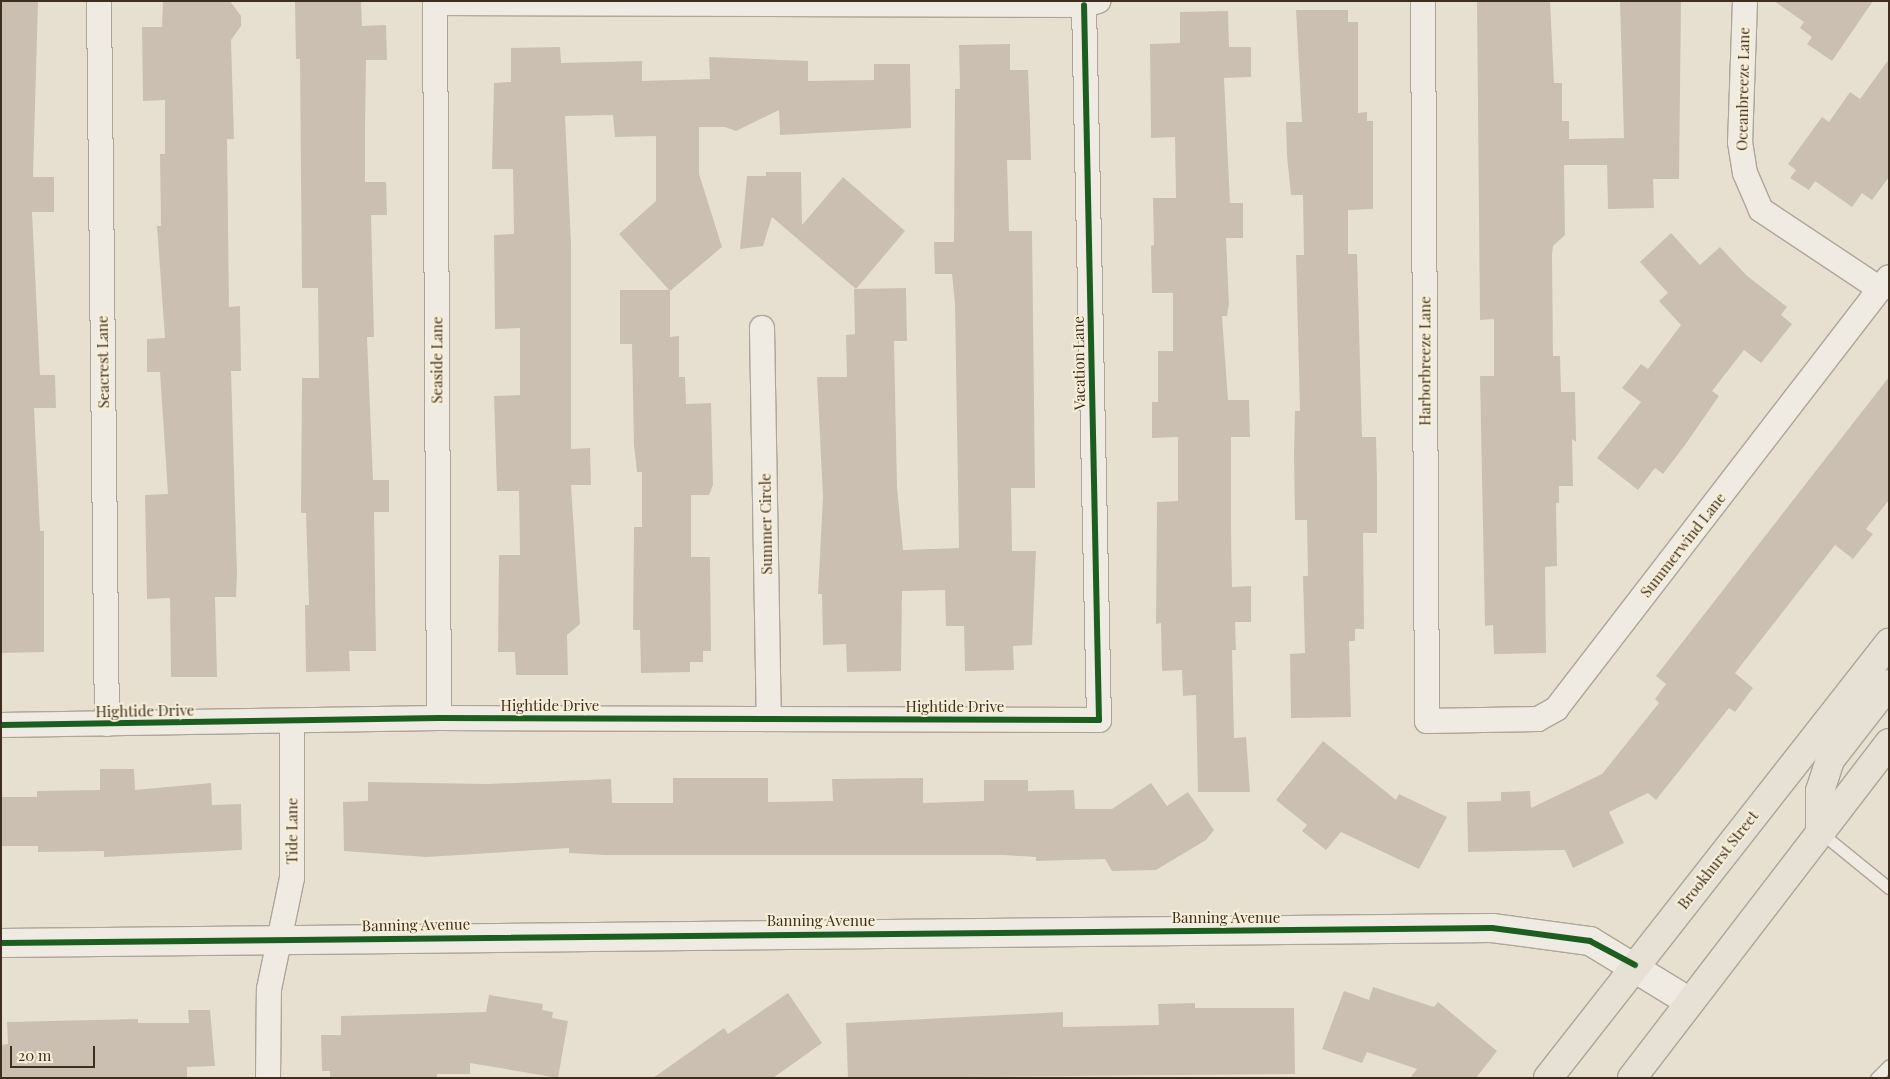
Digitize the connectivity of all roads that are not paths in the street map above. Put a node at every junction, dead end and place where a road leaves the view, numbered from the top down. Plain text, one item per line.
1 (99, 1) edge
2 (1423, 1) edge
3 (1745, 1) edge
4 (435, 2) edge
5 (762, 2) edge
6 (1091, 3) edge
7 (1885, 283) edge
8 (762, 328) dead end
9 (1889, 643) edge
10 (1889, 684) edge
11 (439, 718) junction
12 (769, 719) junction
13 (1099, 720) joint
14 (1427, 721) joint
15 (292, 722) junction
16 (107, 724) junction
17 (1, 725) edge
18 (1889, 743) edge
19 (1820, 832) junction
20 (1889, 888) edge
21 (280, 939) junction
22 (1, 943) edge
23 (1635, 965) junction
24 (1690, 1002) junction
25 (1889, 1065) edge
26 (268, 1078) edge
27 (1548, 1078) edge
28 (1632, 1078) edge
29 (1876, 1078) edge

1 - 16 street, Seacrest Lane
2 - 14 street, Harborbreeze Lane
3 - 7 street, Oceanbreeze Lane
4 - 5 street
4 - 11 street, Seaside Lane
5 - 6 street
6 - 13 street, Vacation Lane
7 - 14 street, Summerwind Lane
8 - 12 street, Summer Circle
9 - 23 main road, Brookhurst Street
10 - 19 main road
11 - 12 street, Hightide Drive
11 - 15 street, Hightide Drive
12 - 13 street, Hightide Drive
15 - 16 street, Hightide Drive
15 - 21 street, Tide Lane
16 - 17 street, Hightide Drive
18 - 19 main road
19 - 20 lane
19 - 24 main road
21 - 22 street, Banning Avenue
21 - 23 street, Banning Avenue
21 - 26 street, Tide Lane
23 - 24 street, Banning Avenue
23 - 27 main road, Brookhurst Street
24 - 28 main road
25 - 29 lane

